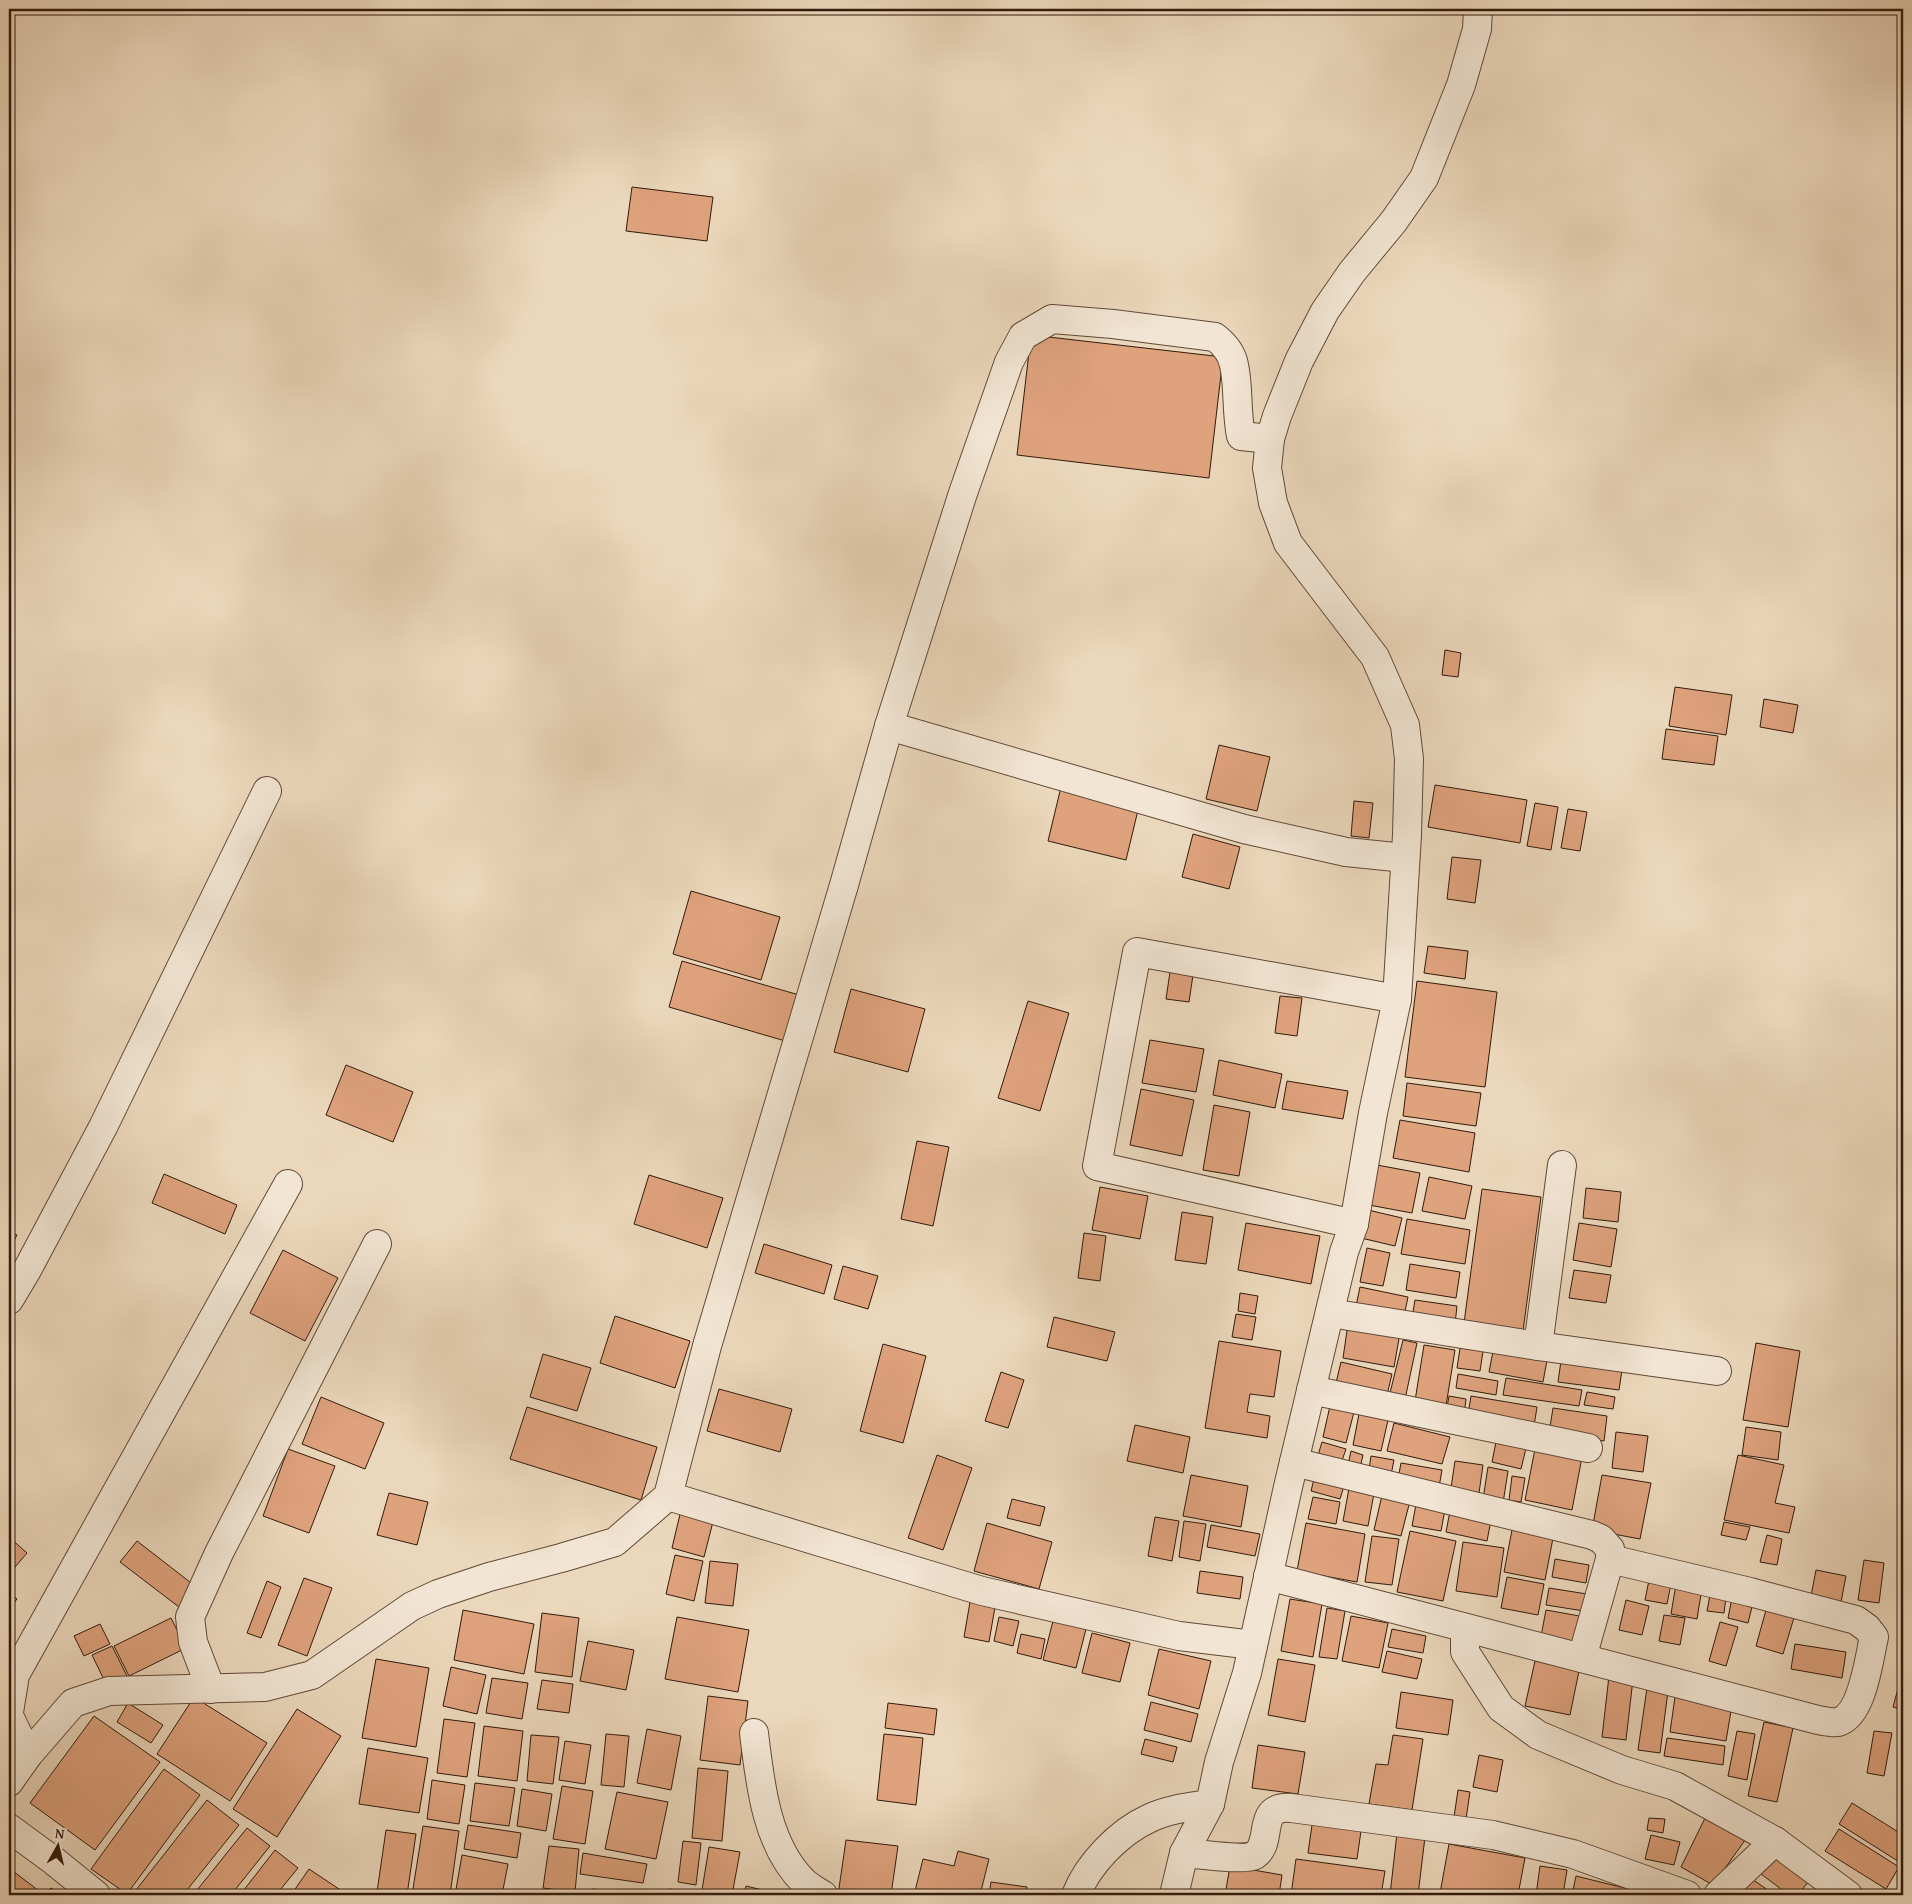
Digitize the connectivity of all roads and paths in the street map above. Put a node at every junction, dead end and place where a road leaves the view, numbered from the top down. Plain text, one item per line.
1 (1478, 9) edge
2 (1270, 439) junction
3 (889, 726) junction
4 (267, 792) dead end
5 (1405, 858) junction
6 (1397, 999) junction
7 (1562, 1165) dead end
8 (288, 1184) dead end
9 (1354, 1224) junction
10 (377, 1244) dead end
11 (9, 1300) edge
12 (1330, 1313) junction
13 (1538, 1346) junction
14 (1717, 1371) dead end
15 (1311, 1390) junction
16 (1588, 1448) dead end
17 (1294, 1462) junction
18 (668, 1496) junction
19 (1610, 1559) junction
20 (1268, 1576) junction
21 (1465, 1628) junction
22 (1253, 1645) junction
23 (1582, 1658) junction
24 (211, 1689) junction
25 (9, 1712) edge
26 (9, 1716) edge
27 (754, 1733) dead end
28 (28, 1755) junction
29 (9, 1782) edge
30 (1210, 1804) junction
31 (9, 1828) edge
32 (1775, 1842) junction
33 (1184, 1853) junction
34 (96, 1895) edge
35 (823, 1895) edge
36 (1076, 1895) edge
37 (1174, 1895) edge
38 (1687, 1895) edge
39 (1718, 1895) edge
40 (1848, 1895) edge

1 - 2 street
2 - 3 street
2 - 5 street
3 - 5 street
3 - 18 street
4 - 11 street
5 - 6 street
6 - 9 street
6 - 9 street
7 - 13 street
8 - 25 street
9 - 12 street
10 - 24 street
12 - 13 street
12 - 15 street
13 - 14 street
15 - 16 street
15 - 17 street
17 - 19 street
17 - 20 street
18 - 22 street
18 - 24 street
19 - 23 street
19 - 23 street
20 - 21 street
20 - 22 street
21 - 23 street
21 - 32 street
22 - 30 street
24 - 28 street
26 - 28 street
27 - 35 street
28 - 29 street
30 - 33 street
30 - 36 street
31 - 34 street
32 - 39 street
32 - 40 street
33 - 37 street
33 - 38 street

